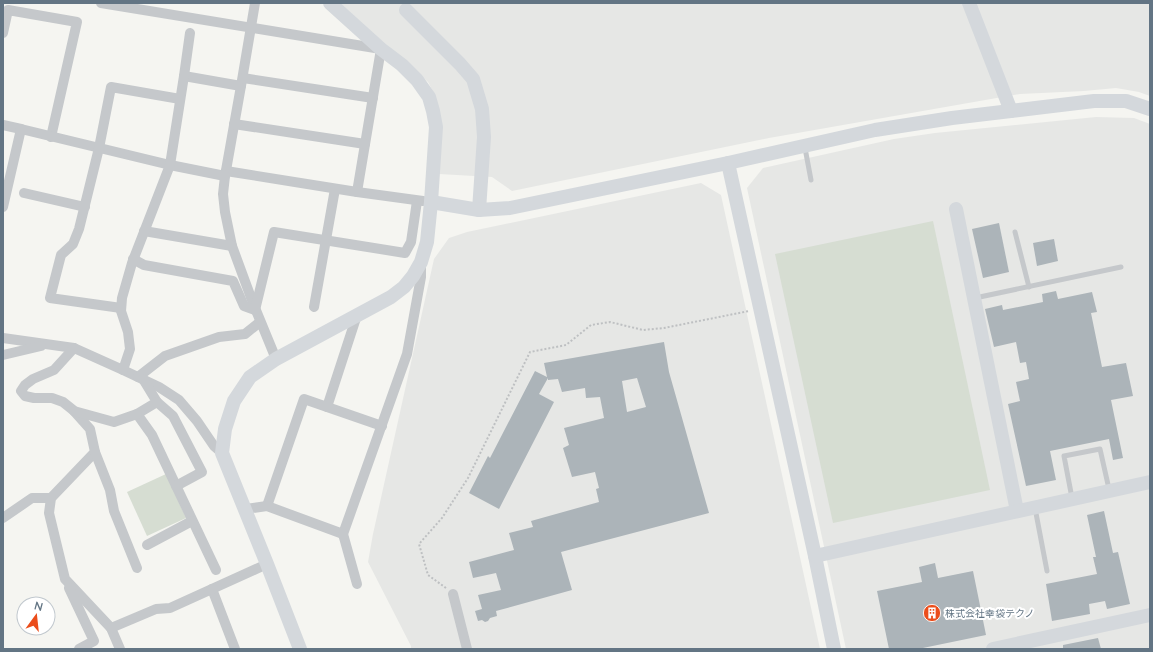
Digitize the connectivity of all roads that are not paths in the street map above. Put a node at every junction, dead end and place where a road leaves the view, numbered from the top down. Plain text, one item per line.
1 (101, 3) edge
2 (255, 3) edge
3 (330, 3) edge
4 (969, 3) edge
5 (406, 10) dead end
6 (251, 28) junction
7 (3, 32) edge
8 (190, 33) dead end
9 (381, 49) junction
10 (184, 76) junction
11 (242, 82) junction
12 (373, 98) junction
13 (180, 99) junction
14 (1150, 109) edge
15 (1011, 112) junction
16 (234, 124) junction
17 (3, 125) edge
18 (21, 130) junction
19 (52, 137) junction
20 (365, 144) junction
21 (804, 146) junction
22 (99, 148) junction
23 (728, 163) junction
24 (170, 165) junction
25 (225, 174) junction
26 (811, 180) dead end
27 (335, 189) junction
28 (357, 192) junction
29 (24, 193) dead end
30 (417, 200) junction
31 (431, 202) junction
32 (3, 207) edge
33 (85, 207) junction
34 (956, 209) dead end
35 (479, 210) junction
36 (144, 231) junction
37 (1015, 232) dead end
38 (326, 240) junction
39 (232, 246) junction
40 (133, 259) junction
41 (421, 262) junction
42 (1121, 267) dead end
43 (1029, 287) junction
44 (974, 298) junction
45 (314, 307) dead end
46 (121, 308) junction
47 (255, 310) junction
48 (357, 315) junction
49 (260, 322) junction
50 (3, 338) edge
51 (47, 345) junction
52 (74, 348) junction
53 (3, 355) edge
54 (276, 359) junction
55 (123, 370) junction
56 (140, 378) junction
57 (157, 402) junction
58 (327, 407) junction
59 (73, 410) junction
60 (137, 414) junction
61 (382, 426) junction
62 (95, 452) junction
63 (222, 452) junction
64 (1150, 482) edge
65 (176, 486) junction
66 (1109, 491) junction
67 (50, 498) junction
68 (1072, 499) junction
69 (267, 506) junction
70 (1035, 507) junction
71 (246, 509) junction
72 (1017, 511) junction
73 (3, 518) edge
74 (192, 521) junction
75 (343, 534) junction
76 (147, 545) dead end
77 (815, 556) junction
78 (267, 564) junction
79 (137, 568) dead end
80 (216, 570) dead end
81 (1047, 571) dead end
82 (65, 579) junction
83 (357, 584) dead end
84 (212, 589) junction
85 (453, 594) road end
86 (1150, 615) edge
87 (111, 628) junction
88 (96, 645) edge
89 (79, 649) edge
90 (120, 649) edge
91 (235, 649) edge
92 (300, 649) edge
93 (467, 649) edge
94 (834, 649) edge
95 (993, 649) edge

1 - 6 street
2 - 6 street
3 - 9 street
4 - 15 street
5 - 35 street
6 - 9 street
6 - 11 street
7 - 19 street
8 - 10 street
9 - 12 street
9 - 31 street
10 - 11 street
10 - 13 street
11 - 12 street
11 - 16 street
12 - 20 street
13 - 22 street
13 - 24 street
14 - 15 street
15 - 21 street
16 - 20 street
16 - 25 street
17 - 18 street
18 - 19 street
18 - 32 street
19 - 22 street
20 - 28 street
21 - 23 street
21 - 26 lane
22 - 24 street
22 - 33 street
23 - 35 street
23 - 77 street
24 - 25 street
24 - 36 street
25 - 27 street
25 - 39 street
27 - 28 street
27 - 38 street
28 - 30 street
29 - 33 street
30 - 31 street
30 - 38 street
31 - 35 street
31 - 41 street
33 - 46 street
34 - 44 street
36 - 39 street
36 - 40 street
37 - 43 lane
38 - 45 street
38 - 47 street
39 - 47 street
40 - 46 street
40 - 47 street
41 - 48 street
41 - 61 street
42 - 43 lane
43 - 44 lane
44 - 72 street
46 - 55 street
47 - 49 street
48 - 54 street
48 - 58 street
49 - 54 street
49 - 56 street
50 - 51 street
51 - 52 street
51 - 53 street
52 - 55 street
52 - 59 street
54 - 63 street
55 - 56 street
56 - 57 street
56 - 63 street
57 - 60 street
57 - 65 street
58 - 61 street
58 - 69 street
59 - 60 street
59 - 62 street
60 - 65 street
61 - 75 street
62 - 67 street
62 - 79 street
63 - 71 street
64 - 66 street
65 - 74 street
66 - 68 street
66 - 68 lane
67 - 73 street
67 - 82 street
68 - 70 street
69 - 71 street
69 - 75 street
70 - 72 street
70 - 81 lane
71 - 78 street
72 - 77 street
74 - 76 street
74 - 80 street
75 - 83 street
77 - 94 street
78 - 84 street
78 - 92 street
82 - 87 street
82 - 88 street
84 - 87 street
84 - 91 street
85 - 93 street
86 - 95 street
87 - 90 street
88 - 89 street

